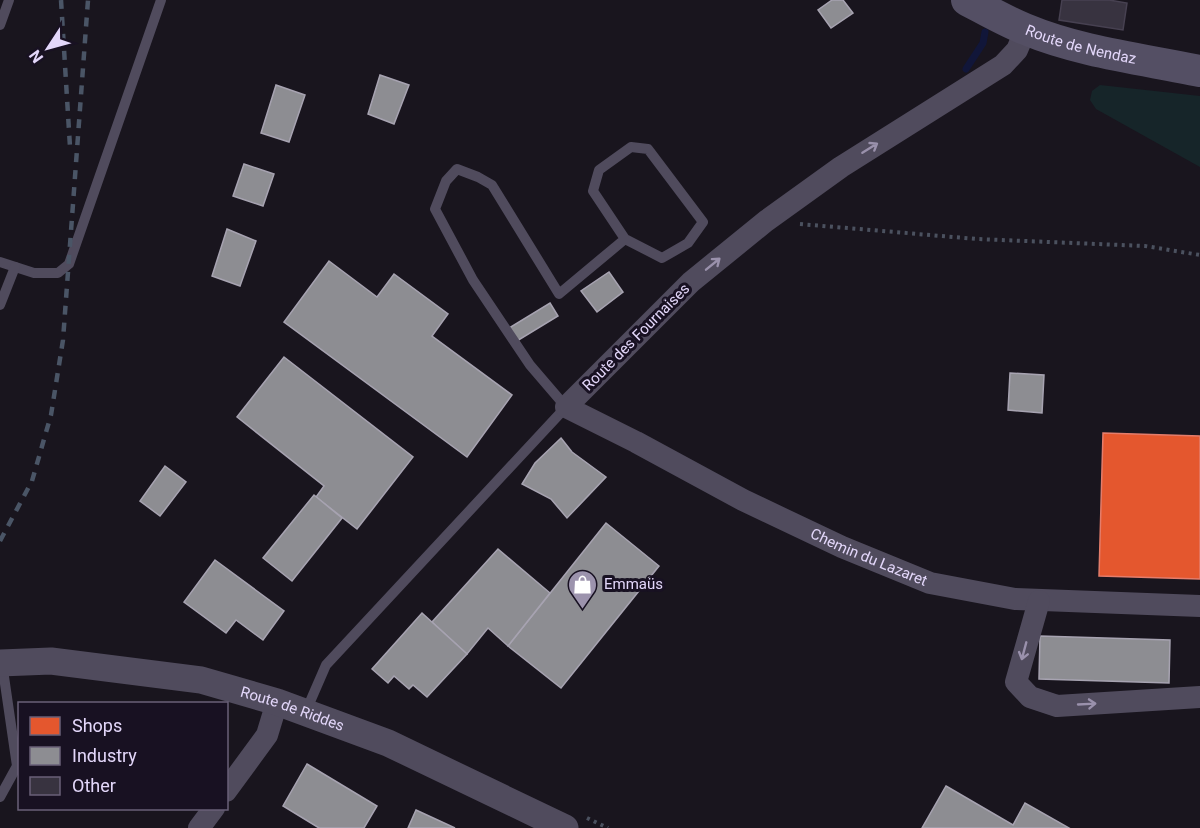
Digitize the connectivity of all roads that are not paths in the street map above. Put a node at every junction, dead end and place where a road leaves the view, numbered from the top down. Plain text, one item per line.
1 (9, 0) edge
2 (161, 0) edge
3 (967, 0) edge
4 (0, 25) edge
5 (1021, 40) junction
6 (1200, 70) edge
7 (625, 239) junction
8 (0, 262) edge
9 (15, 267) junction
10 (0, 305) edge
11 (566, 407) junction
12 (1039, 601) junction
13 (1200, 606) edge
14 (2, 674) edge
15 (1200, 697) edge
16 (277, 702) junction
17 (306, 711) junction
18 (228, 788) edge
19 (0, 797) edge
20 (212, 810) edge
21 (199, 828) edge
22 (565, 828) edge

1 - 4 lane
2 - 9 lane
3 - 5 main road, Route de Nendaz
5 - 6 main road, Route de Nendaz
11 -> 5 street, Route des Fournaises
7 - 7 lane
7 - 11 lane
8 - 9 lane
9 - 10 lane
11 - 12 street, Chemin du Lazaret
11 - 17 lane, Route des Fournaises
12 - 13 street, Chemin du Lazaret
12 -> 15 street
14 - 16 street, Route de Riddes
14 - 19 lane
16 - 17 street, Route de Riddes
16 - 18 street
17 - 22 street, Route de Riddes
20 - 21 street

